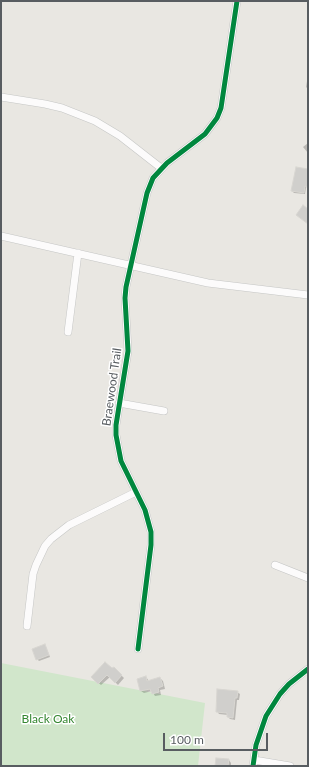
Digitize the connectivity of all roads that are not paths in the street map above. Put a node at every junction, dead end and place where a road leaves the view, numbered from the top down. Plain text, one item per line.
1 (237, 1) edge
2 (1, 97) edge
3 (161, 168) junction
4 (1, 236) edge
5 (78, 253) junction
6 (131, 265) junction
7 (308, 295) edge
8 (68, 332) dead end
9 (119, 403) junction
10 (164, 410) dead end
11 (136, 492) junction
12 (275, 566) dead end
13 (308, 578) edge
14 (27, 626) dead end
15 (138, 649) dead end
16 (308, 668) edge
17 (254, 763) edge
18 (290, 766) edge

1 - 3 street, Braewood Trail
2 - 3 street
3 - 6 street, Braewood Trail
4 - 5 street
5 - 6 street
5 - 8 street
6 - 7 street
6 - 9 street, Braewood Trail
9 - 10 street
9 - 11 street, Braewood Trail
11 - 14 street
11 - 15 street, Braewood Trail
12 - 13 street
16 - 17 street
17 - 18 street

